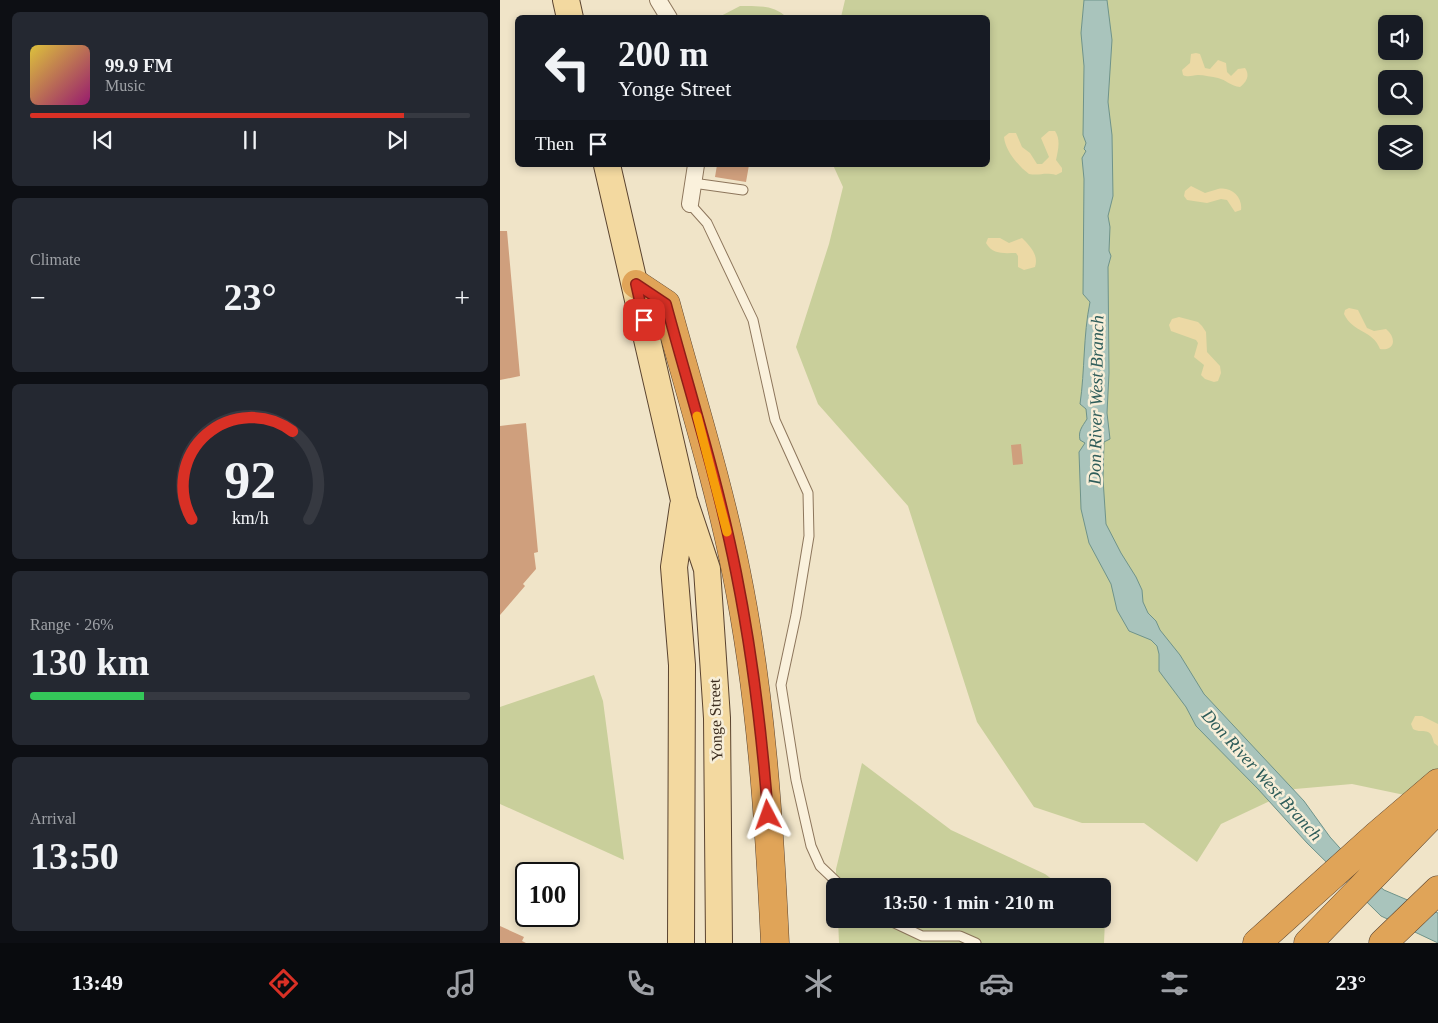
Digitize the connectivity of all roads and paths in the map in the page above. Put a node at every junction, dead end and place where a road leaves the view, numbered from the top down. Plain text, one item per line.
1 (566, 0) edge
2 (658, 0) edge
3 (569, 15) edge
4 (667, 15) edge
5 (607, 167) edge
6 (696, 167) edge
7 (693, 183) junction
8 (743, 190) dead end
9 (690, 204) joint
10 (636, 284) junction
11 (684, 500) junction
12 (1438, 783) edge
13 (1438, 810) edge
14 (833, 878) edge
15 (1438, 890) edge
16 (905, 928) edge
17 (681, 943) edge
18 (719, 943) edge
19 (775, 943) edge
20 (976, 943) edge
21 (1257, 943) edge
22 (1308, 943) edge
23 (1383, 943) edge

1 - 3 main road
2 - 4 street
5 - 10 main road, Yonge Street
6 - 7 street
7 - 8 lane
7 - 9 street
9 - 14 lane
10 - 11 main road, Yonge Street
10 - 19 highway
11 - 17 main road, Yonge Street
11 - 18 main road, Yonge Street
12 - 21 highway
13 - 22 highway
15 - 23 highway
16 - 20 lane

